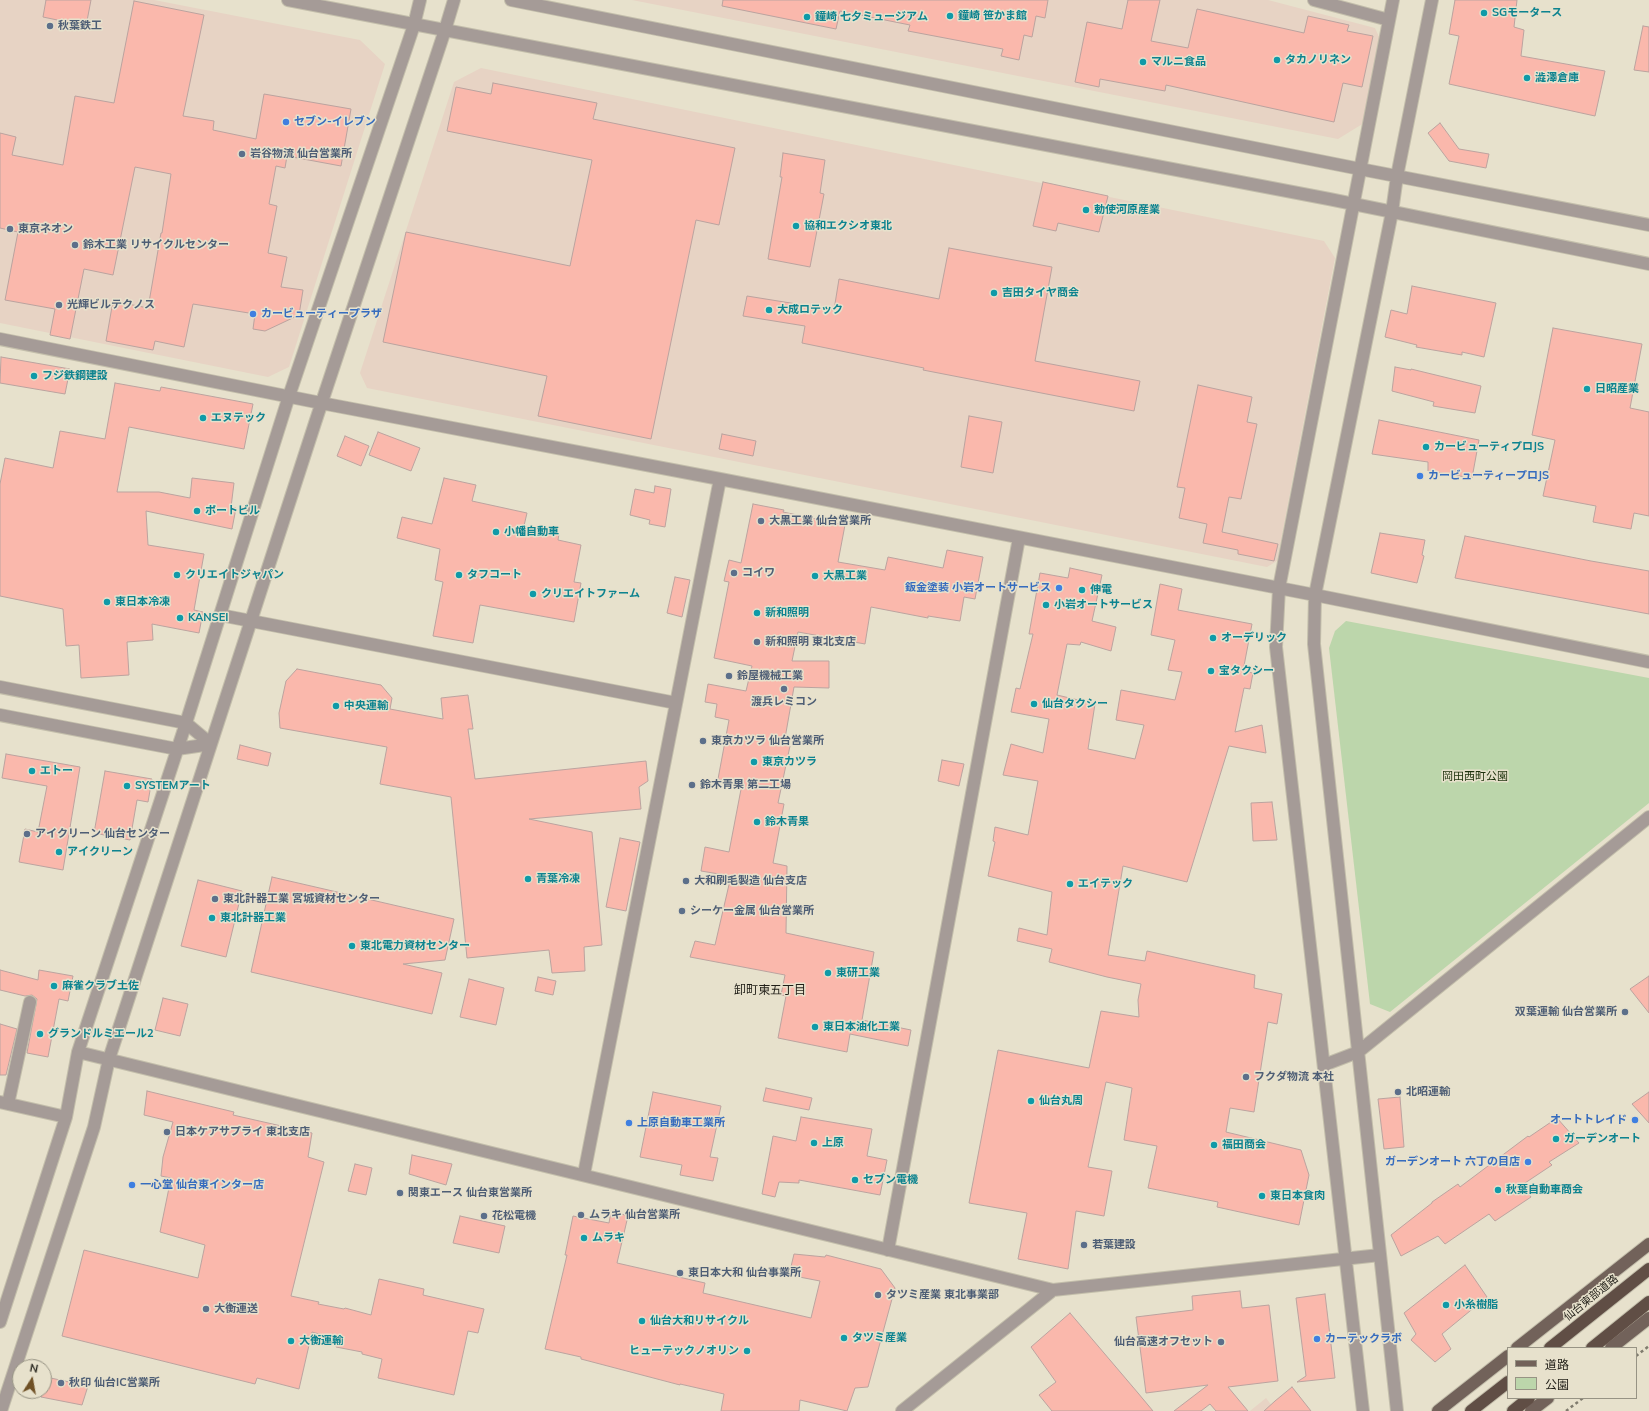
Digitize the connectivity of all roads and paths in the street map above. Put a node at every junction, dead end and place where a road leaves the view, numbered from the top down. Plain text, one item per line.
1 (288, 0) edge
2 (420, 0) edge
3 (454, 0) edge
4 (511, 0) edge
5 (1314, 0) edge
6 (1393, 0) edge
7 (1432, 0) edge
8 (1389, 20) junction
9 (414, 25) junction
10 (445, 30) junction
11 (1360, 169) junction
12 (1396, 176) junction
13 (1354, 204) junction
14 (1392, 212) junction
15 (1649, 225) edge
16 (1649, 264) edge
17 (0, 339) edge
18 (289, 396) junction
19 (321, 403) junction
20 (720, 479) junction
21 (1019, 538) junction
22 (1279, 588) junction
23 (1315, 595) junction
24 (220, 615) junction
25 (251, 621) junction
26 (1649, 662) edge
27 (0, 687) edge
28 (676, 704) junction
29 (0, 715) edge
30 (186, 722) junction
31 (210, 744) junction
32 (177, 749) junction
33 (1649, 818) edge
34 (30, 1002) dead end
35 (78, 1052) junction
36 (1358, 1052) junction
37 (108, 1059) junction
38 (1324, 1065) junction
39 (4, 1103) edge
40 (66, 1118) junction
41 (584, 1174) junction
42 (1649, 1244) edge
43 (888, 1250) junction
44 (1380, 1255) junction
45 (1345, 1259) junction
46 (1649, 1269) edge
47 (1053, 1290) junction
48 (1649, 1302) edge
49 (1649, 1318) edge
50 (0, 1322) edge
51 (1649, 1346) edge
52 (1519, 1347) edge
53 (1551, 1347) edge
54 (1593, 1347) edge
55 (1612, 1347) edge
56 (1637, 1355) edge
57 (1507, 1357) edge
58 (1507, 1383) edge
59 (1528, 1399) edge
60 (1547, 1399) edge
61 (1582, 1399) edge
62 (1, 1411) edge
63 (902, 1411) edge
64 (1364, 1411) edge
65 (1397, 1411) edge
66 (1438, 1411) edge
67 (1471, 1411) edge
68 (1513, 1411) edge
69 (1532, 1411) edge
70 (1566, 1411) edge

1 - 9 street
2 - 9 street
3 - 10 street
4 - 11 street
5 - 8 street
6 - 8 street
7 - 12 street
8 - 11 street
9 - 10 street
9 - 18 street
10 - 13 street
10 - 19 street
11 - 12 street
11 - 13 street
12 - 14 street
12 - 15 street
13 - 14 street
13 - 22 street
14 - 16 street
14 - 23 street
17 - 18 street
18 - 19 street
18 - 24 street
19 - 20 street
19 - 25 street
20 - 21 street
20 - 28 street
21 - 22 street
21 - 43 street
22 - 23 street
22 - 38 street
23 - 26 street
23 - 36 street
24 - 25 street
24 - 30 street
25 - 28 street
25 - 31 street
27 - 30 street
28 - 41 street
29 - 32 street
30 - 31 street
30 - 32 street
31 - 32 street
31 - 37 street
32 - 35 street
33 - 36 street
34 - 39 street
35 - 37 street
35 - 40 street
36 - 38 street
36 - 44 street
37 - 41 street
37 - 62 street
38 - 45 street
39 - 40 street
40 - 50 street
41 - 43 street
42 - 52 main road
43 - 47 street
44 - 45 street
44 - 65 street
45 - 47 street
45 - 64 street
46 - 53 highway, 仙台東部道路
47 - 63 street
48 - 54 highway
49 - 55 main road
51 - 56 path
57 - 66 main road
58 - 67 highway
59 - 68 highway
60 - 69 main road
61 - 70 path

